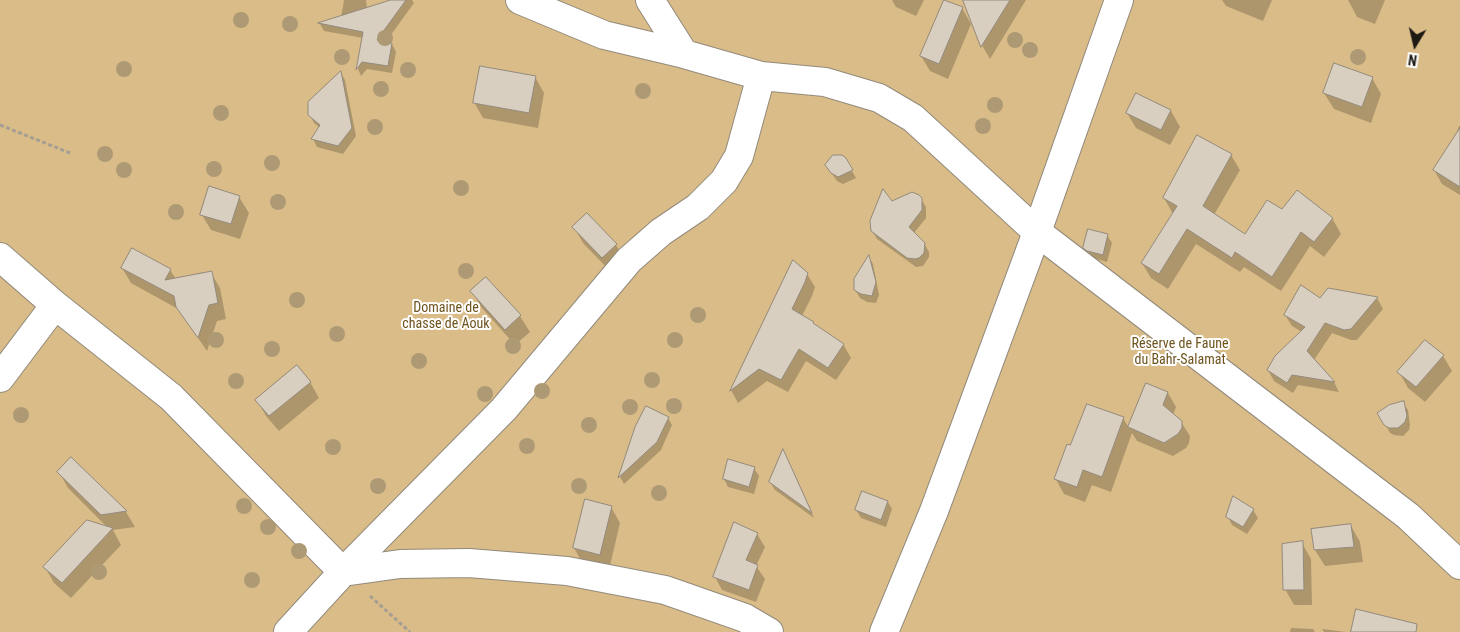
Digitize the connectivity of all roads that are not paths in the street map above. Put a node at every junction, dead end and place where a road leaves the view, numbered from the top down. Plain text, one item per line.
1 (520, 0) edge
2 (650, 0) edge
3 (1119, 0) edge
4 (684, 54) junction
5 (762, 76) junction
6 (1037, 232) junction
7 (0, 257) edge
8 (55, 305) junction
9 (0, 378) edge
10 (1460, 565) edge
11 (343, 572) junction
12 (288, 632) edge
13 (769, 632) edge
14 (884, 632) edge

1 - 4 street
2 - 4 street
3 - 6 street
4 - 5 street
5 - 6 street
5 - 11 street
6 - 10 street
6 - 14 street
7 - 8 street
8 - 9 street
8 - 11 street
11 - 12 street
11 - 13 street

